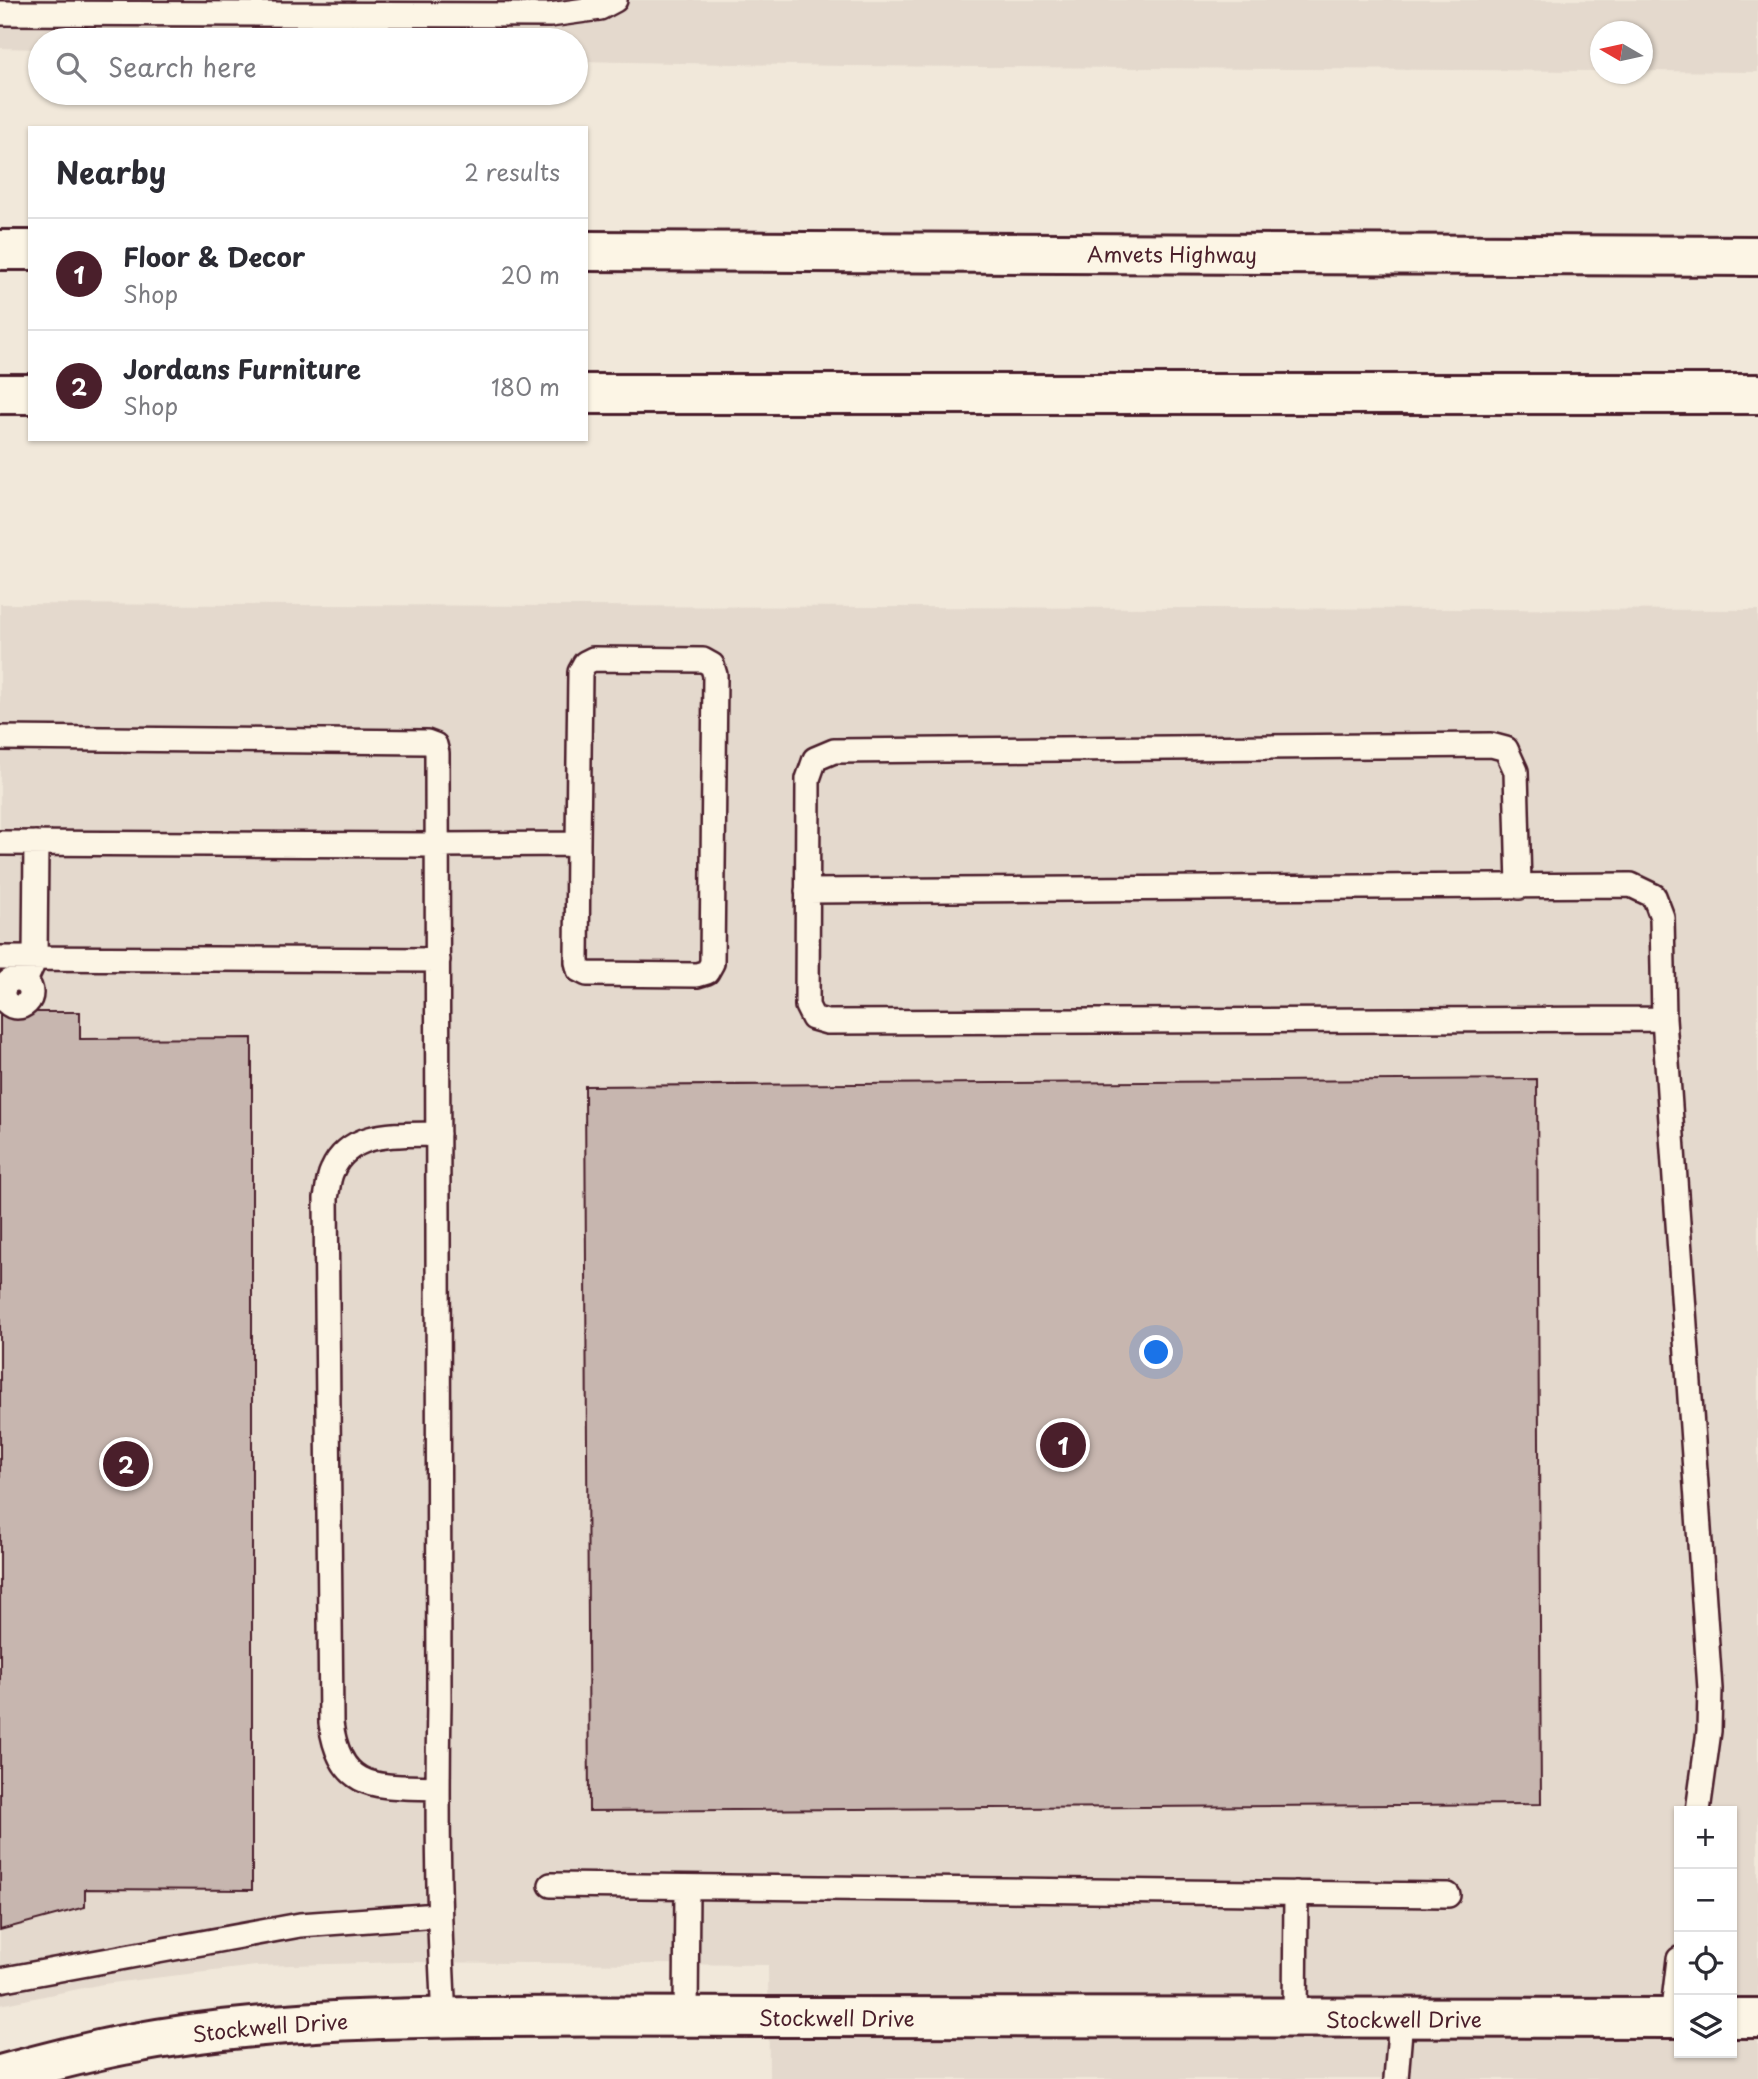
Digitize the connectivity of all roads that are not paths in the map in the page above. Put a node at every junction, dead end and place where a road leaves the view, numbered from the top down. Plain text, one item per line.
1 (615, 0) edge
2 (0, 13) edge
3 (0, 250) edge
4 (28, 250) edge
5 (588, 251) edge
6 (1758, 256) edge
7 (0, 394) edge
8 (28, 394) edge
9 (588, 394) edge
10 (1758, 394) edge
11 (0, 738) edge
12 (0, 843) edge
13 (36, 843) junction
14 (578, 844) junction
15 (437, 845) junction
16 (1519, 887) junction
17 (807, 891) junction
18 (0, 958) edge
19 (35, 958) junction
20 (438, 960) junction
21 (7, 1002) dead end
22 (1664, 1019) junction
23 (438, 1134) junction
24 (437, 1788) junction
25 (1699, 1806) edge
26 (551, 1885) dead end
27 (687, 1887) junction
28 (1296, 1893) junction
29 (1448, 1895) dead end
30 (438, 1915) junction
31 (0, 1980) edge
32 (686, 2016) junction
33 (444, 2017) junction
34 (1401, 2018) junction
35 (1674, 2018) edge
36 (1737, 2018) edge
37 (1758, 2018) edge
38 (1295, 2020) junction
39 (0, 2075) edge
40 (1396, 2079) edge

1 - 2 lane
3 - 4 main road
5 - 6 main road, Amvets Highway
7 - 8 main road
9 - 10 main road
11 - 15 lane
12 - 13 lane
13 - 15 lane
13 - 19 lane
14 - 14 lane
14 - 15 lane
15 - 20 lane
16 - 17 lane
16 - 17 lane
16 - 22 lane
17 - 22 lane
18 - 19 lane
19 - 20 lane
19 - 21 lane
20 - 23 lane
22 - 25 lane
23 - 24 lane
23 - 24 lane
24 - 30 lane
26 - 27 lane
27 - 28 lane
27 - 32 lane
28 - 29 lane
28 - 38 lane
30 - 31 lane
30 - 33 lane
32 - 33 main road, Stockwell Drive
32 - 38 main road, Stockwell Drive
33 - 39 main road, Stockwell Drive
34 - 35 main road, Stockwell Drive
34 - 38 main road, Stockwell Drive
34 - 40 lane
36 - 37 main road

